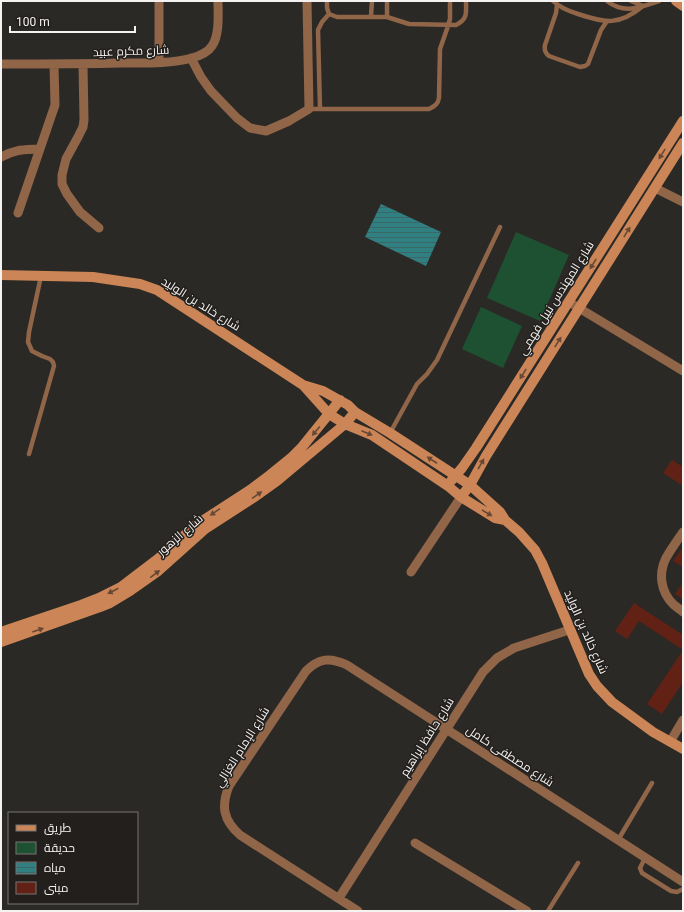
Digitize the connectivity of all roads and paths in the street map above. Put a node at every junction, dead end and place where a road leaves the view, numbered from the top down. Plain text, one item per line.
1 (159, 1) edge
2 (218, 1) edge
3 (307, 1) edge
4 (327, 1) edge
5 (372, 1) edge
6 (387, 1) edge
7 (450, 1) edge
8 (466, 1) edge
9 (553, 1) edge
10 (607, 1) edge
11 (631, 1) edge
12 (659, 1) edge
13 (676, 1) edge
14 (557, 5) junction
15 (643, 6) junction
16 (683, 6) edge
17 (329, 14) junction
18 (372, 16) junction
19 (387, 17) junction
20 (607, 21) junction
21 (448, 24) junction
22 (191, 58) junction
23 (159, 62) junction
24 (1, 64) edge
25 (54, 64) junction
26 (83, 64) junction
27 (309, 109) junction
28 (320, 109) junction
29 (683, 121) edge
30 (683, 144) edge
31 (40, 149) junction
32 (1, 157) edge
33 (655, 188) junction
34 (683, 202) edge
35 (18, 213) dead end
36 (500, 227) dead end
37 (99, 228) dead end
38 (1, 275) edge
39 (41, 276) junction
40 (569, 302) junction
41 (580, 308) junction
42 (683, 371) edge
43 (303, 386) junction
44 (340, 400) junction
45 (355, 412) junction
46 (329, 414) junction
47 (345, 424) junction
48 (390, 433) junction
49 (29, 454) dead end
50 (455, 475) junction
51 (470, 485) junction
52 (448, 486) junction
53 (461, 497) junction
54 (505, 520) junction
55 (683, 532) edge
56 (411, 572) dead end
57 (683, 612) edge
58 (569, 630) junction
59 (1, 632) edge
60 (1, 642) edge
61 (321, 661) joint
62 (683, 720) edge
63 (447, 729) junction
64 (670, 742) junction
65 (683, 749) edge
66 (652, 783) dead end
67 (618, 840) junction
68 (415, 843) dead end
69 (646, 858) junction
70 (578, 863) dead end
71 (683, 882) edge
72 (683, 889) edge
73 (339, 898) junction
74 (358, 911) edge
75 (527, 911) edge
76 (548, 911) edge

1 - 23 street
2 - 22 street, شارع مكرم عبيد
3 - 27 street
4 - 17 lane
5 - 18 lane
6 - 19 lane
7 - 21 lane
8 - 21 lane
9 - 14 lane
10 - 15 lane
11 - 15 lane
12 - 15 lane
13 - 16 street
14 - 20 lane
14 - 20 lane
15 - 20 lane
17 - 18 lane
17 - 28 lane
18 - 19 lane
19 - 21 lane
21 - 28 lane
22 - 23 street, شارع مكرم عبيد
22 - 27 street
23 - 26 street, شارع مكرم عبيد
24 - 25 street, شارع مكرم عبيد
25 - 26 street, شارع مكرم عبيد
25 - 31 street
26 - 37 street
27 - 28 lane
29 -> 40 street, شارع المهندس نبيل فهمي
30 - 33 street, شارع المهندس نبيل فهمي
31 - 32 street
31 - 35 street
33 - 34 street
41 -> 33 street, شارع المهندس نبيل فهمي
36 - 48 lane
38 - 39 street, شارع خالد بن الوليد
39 - 43 street, شارع خالد بن الوليد
39 - 49 lane
40 - 41 street
40 -> 50 street, شارع المهندس نبيل فهمي
41 - 42 street
51 -> 41 street, شارع المهندس نبيل فهمي
43 - 44 street, شارع خالد بن الوليد
43 - 46 street, شارع خالد بن الوليد
44 - 45 street, شارع خالد بن الوليد
44 - 46 street, شارع الزهور
45 - 47 street, شارع الزهور
45 - 48 street, شارع خالد بن الوليد
46 - 47 street, شارع خالد بن الوليد
46 -> 59 street, شارع الزهور
47 -> 52 street, شارع خالد بن الوليد
60 -> 47 street, شارع الزهور
50 -> 48 street, شارع خالد بن الوليد
50 - 51 street, شارع خالد بن الوليد
50 - 52 street, شارع المهندس نبيل فهمي
51 - 53 street, شارع المهندس نبيل فهمي
51 - 54 street, شارع خالد بن الوليد
52 - 53 street, شارع خالد بن الوليد
53 -> 54 street, شارع خالد بن الوليد
53 - 56 street
54 - 58 street, شارع خالد بن الوليد
55 - 57 street
58 - 63 street, شارع حافظ إبراهيم
58 - 64 street, شارع خالد بن الوليد
61 - 63 street, شارع مصطفى كامل
61 - 73 street, شارع الإمام الغزالي
62 - 64 street
63 - 67 street, شارع مصطفى كامل
63 - 73 street, شارع حافظ إبراهيم
64 - 65 street, شارع خالد بن الوليد
66 - 67 lane
67 - 69 street, شارع مصطفى كامل
68 - 75 street
69 - 71 street, شارع مصطفى كامل
69 - 72 lane
70 - 76 lane
73 - 74 street, شارع الإمام الغزالي

